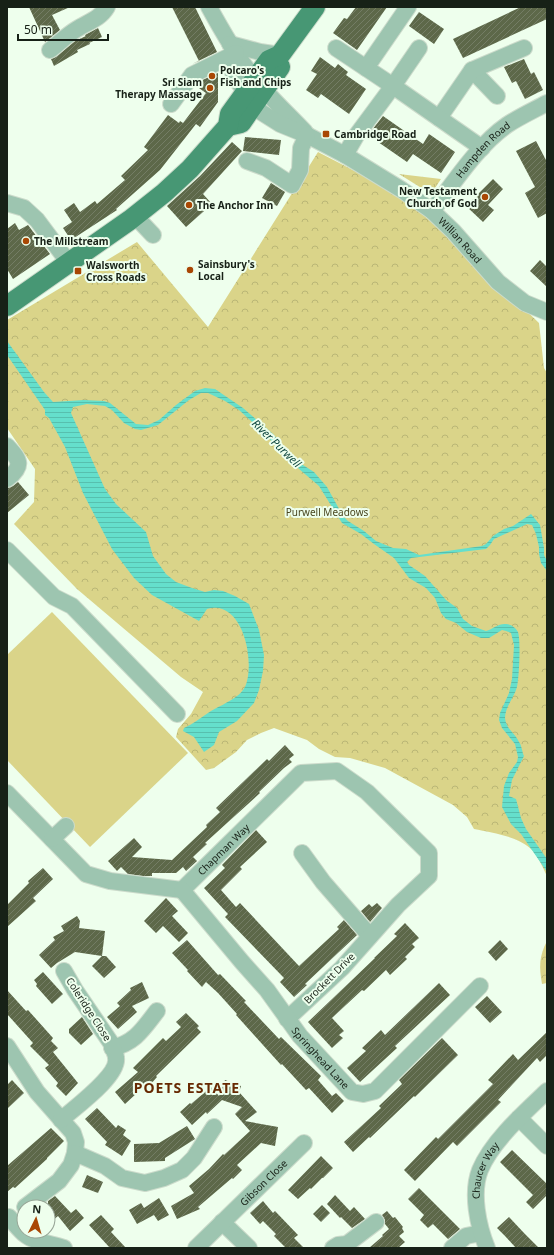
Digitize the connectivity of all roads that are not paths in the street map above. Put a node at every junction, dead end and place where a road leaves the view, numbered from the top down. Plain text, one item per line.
1 (107, 7) edge
2 (209, 7) edge
3 (315, 7) edge
4 (408, 7) edge
5 (233, 48) junction
6 (336, 48) dead end
7 (419, 48) dead end
8 (524, 48) dead end
9 (50, 50) dead end
10 (280, 55) junction
11 (366, 68) junction
12 (472, 70) junction
13 (393, 86) junction
14 (255, 91) junction
15 (497, 96) dead end
16 (547, 103) edge
17 (171, 104) dead end
18 (439, 118) junction
19 (308, 135) junction
20 (482, 148) junction
21 (345, 155) junction
22 (247, 161) dead end
23 (7, 203) edge
24 (432, 211) junction
25 (135, 216) junction
26 (153, 235) dead end
27 (69, 263) junction
28 (7, 306) edge
29 (547, 312) edge
30 (7, 446) edge
31 (7, 479) edge
32 (7, 550) edge
33 (177, 714) dead end
34 (7, 793) edge
35 (66, 826) dead end
36 (52, 839) junction
37 (302, 853) dead end
38 (429, 854) joint
39 (182, 890) junction
40 (370, 936) junction
41 (64, 971) dead end
42 (480, 986) dead end
43 (158, 1011) dead end
44 (287, 1019) junction
45 (112, 1048) junction
46 (10, 1056) edge
47 (547, 1091) edge
48 (519, 1118) junction
49 (61, 1120) junction
50 (214, 1127) dead end
51 (304, 1143) dead end
52 (547, 1146) edge
53 (75, 1154) junction
54 (35, 1199) edge
55 (8, 1218) edge
56 (222, 1222) junction
57 (376, 1222) dead end
58 (481, 1233) junction
59 (336, 1246) edge
60 (64, 1248) edge
61 (196, 1248) edge
62 (249, 1248) edge
63 (452, 1248) edge
64 (487, 1248) edge

1 - 9 street
2 - 5 street
3 - 10 main road
4 - 11 street
5 - 10 street
5 - 14 street, Willian Road
5 - 17 street
6 - 11 street
7 - 13 street
8 - 12 street
10 - 14 main road
11 - 13 street
12 - 15 street
12 - 18 street
13 - 18 street
13 - 21 street
14 - 19 street, Willian Road
14 - 25 main road
16 - 20 street, Hampden Road
18 - 20 street
19 - 21 street, Willian Road
19 - 22 street
20 - 24 street, Hampden Road
21 - 24 street, Willian Road
23 - 27 street
24 - 29 street, Willian Road
25 - 26 street
25 - 27 main road
27 - 28 main road
30 - 31 street
32 - 33 street
34 - 36 street
35 - 36 street
36 - 39 street
37 - 40 street
38 - 39 street, Chapman Way
38 - 40 street, Brockett Drive
39 - 44 street, Springhead Lane
40 - 44 street, Brockett Drive
41 - 45 street, Coleridge Close
42 - 44 street, Springhead Lane
43 - 45 street
45 - 49 street, Coleridge Close
46 - 49 street
47 - 48 street, Chaucer Way
48 - 52 street
48 - 58 street, Chaucer Way
49 - 53 street
50 - 53 street
51 - 56 street, Gibson Close
53 - 54 street
55 - 60 street
56 - 61 street, Gibson Close
56 - 62 street
57 - 59 street
58 - 63 street
58 - 64 street, Chaucer Way

